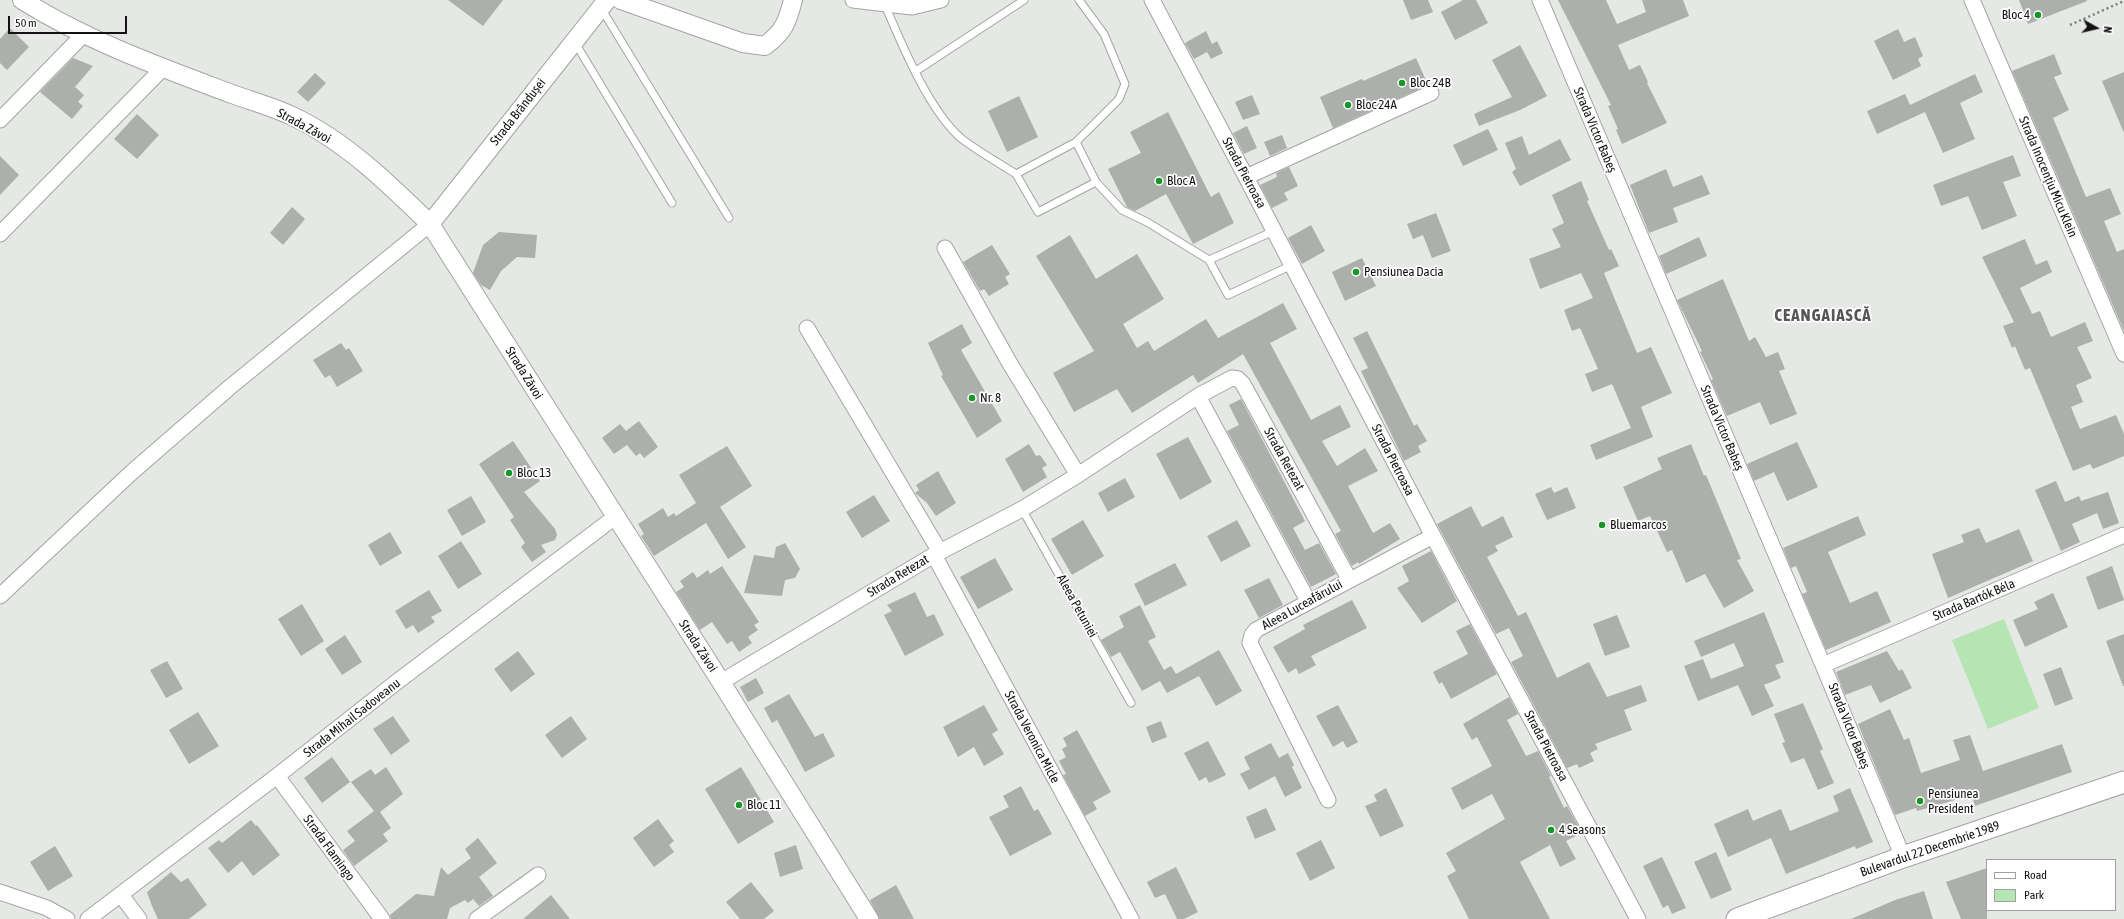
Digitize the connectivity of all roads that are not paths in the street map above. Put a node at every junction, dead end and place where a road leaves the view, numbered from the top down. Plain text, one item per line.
1 (22, 0) edge
2 (621, 0) edge
3 (793, 0) edge
4 (853, 0) edge
5 (941, 0) edge
6 (1024, 0) edge
7 (1079, 0) edge
8 (1152, 0) edge
9 (1540, 0) edge
10 (1972, 0) edge
11 (604, 4) edge
12 (885, 5) junction
13 (84, 34) junction
14 (574, 41) junction
15 (164, 67) junction
16 (916, 71) junction
17 (1431, 93) dead end
18 (0, 120) edge
19 (1076, 142) junction
20 (1016, 174) junction
21 (1246, 176) junction
22 (1096, 182) junction
23 (672, 203) dead end
24 (729, 218) dead end
25 (430, 224) junction
26 (1274, 231) junction
27 (0, 234) edge
28 (945, 248) dead end
29 (1209, 260) junction
30 (1292, 265) junction
31 (807, 328) dead end
32 (2124, 354) edge
33 (1198, 396) junction
34 (1078, 475) junction
35 (1022, 509) junction
36 (615, 517) junction
37 (2124, 535) edge
38 (1433, 536) junction
39 (937, 554) junction
40 (1349, 579) junction
41 (0, 596) edge
42 (1308, 601) junction
43 (1823, 665) junction
44 (721, 682) junction
45 (1131, 703) dead end
46 (277, 776) junction
47 (2124, 782) edge
48 (1328, 800) dead end
49 (1903, 857) junction
50 (538, 875) dead end
51 (0, 892) edge
52 (121, 895) junction
53 (67, 919) edge
54 (88, 919) edge
55 (139, 919) edge
56 (382, 919) edge
57 (477, 919) edge
58 (869, 919) edge
59 (1131, 919) edge
60 (1638, 919) edge
61 (1737, 919) edge

1 - 13 street, Strada Zăvoi
2 - 3 street
4 - 12 street
5 - 12 street
6 - 16 lane
7 - 19 lane
8 - 21 street, Strada Pietroasa
9 - 43 street, Strada Victor Babeș
10 - 32 street, Strada Inocențiu Micu Klein
11 - 14 street, Strada Brândușei
11 - 24 lane
12 - 16 lane
13 - 15 street, Strada Zăvoi
13 - 18 street
14 - 23 lane
14 - 25 street, Strada Brândușei
15 - 25 street, Strada Zăvoi
15 - 27 street
16 - 20 lane
17 - 21 street
19 - 20 lane
19 - 22 lane
20 - 22 lane
21 - 26 street, Strada Pietroasa
22 - 29 lane
25 - 36 street, Strada Zăvoi
25 - 41 street
26 - 29 lane
26 - 30 street, Strada Pietroasa
28 - 34 street
29 - 30 lane
30 - 38 street, Strada Pietroasa
31 - 39 street, Strada Veronica Micle
33 - 34 street, Strada Retezat
33 - 40 street, Strada Retezat
33 - 42 street
34 - 35 street, Strada Retezat
35 - 39 street, Strada Retezat
35 - 45 lane, Aleea Petuniei
36 - 44 street, Strada Zăvoi
36 - 46 street, Strada Mihail Sadoveanu
37 - 43 street, Strada Bartók Béla
38 - 40 street, Aleea Luceafărului
38 - 60 street, Strada Pietroasa
39 - 44 street, Strada Retezat
39 - 59 street, Strada Veronica Micle
40 - 42 street, Aleea Luceafărului
42 - 48 street, Aleea Luceafărului
43 - 49 street, Strada Victor Babeș
44 - 58 street, Strada Zăvoi
46 - 52 street, Strada Mihail Sadoveanu
46 - 56 street, Strada Flamingo
47 - 49 main road, Bulevardul 22 Decembrie 1989
49 - 61 main road, Bulevardul 22 Decembrie 1989
50 - 57 street
51 - 53 street
52 - 54 street, Strada Mihail Sadoveanu
52 - 55 street

